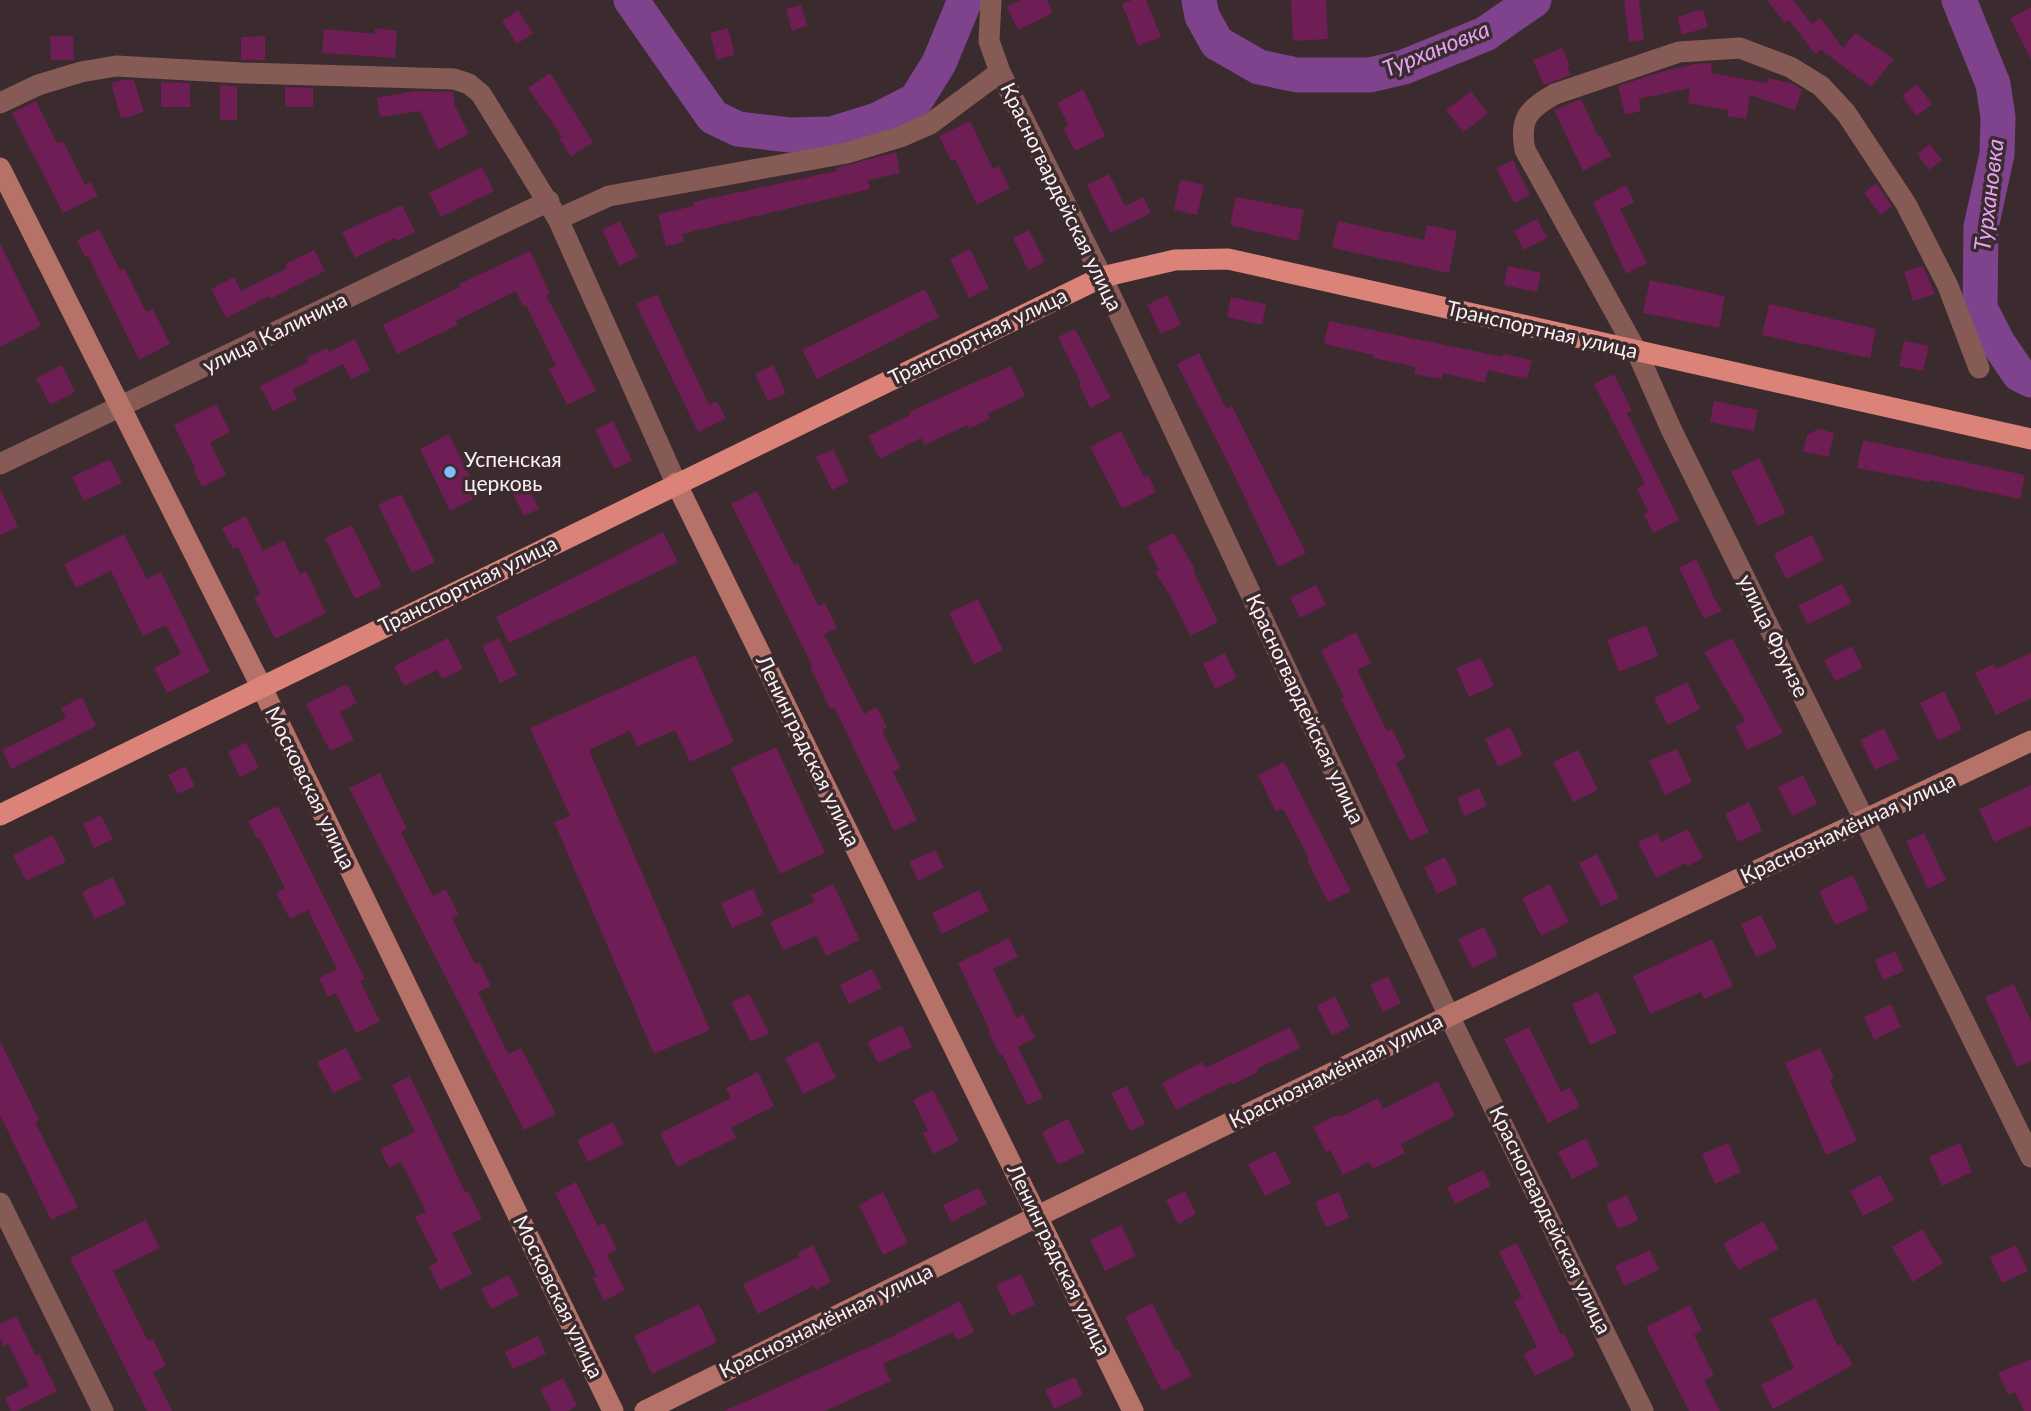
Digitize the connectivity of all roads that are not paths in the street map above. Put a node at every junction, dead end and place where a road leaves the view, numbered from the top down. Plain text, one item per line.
1 (991, 0) edge
2 (1000, 72) junction
3 (0, 103) edge
4 (0, 168) edge
5 (554, 210) junction
6 (1102, 277) junction
7 (1637, 352) junction
8 (1979, 368) dead end
9 (121, 406) junction
10 (2031, 439) edge
11 (0, 464) edge
12 (676, 483) junction
13 (261, 686) junction
14 (2031, 741) edge
15 (0, 815) edge
16 (1865, 820) junction
17 (1449, 1016) junction
18 (2031, 1157) edge
19 (0, 1203) edge
20 (1038, 1216) junction
21 (9, 1242) edge
22 (103, 1411) edge
23 (613, 1411) edge
24 (645, 1411) edge
25 (1133, 1411) edge
26 (1643, 1411) edge

1 - 2 street, Красногвардейская улица
2 - 5 street, улица Калинина
2 - 6 street, Красногвардейская улица
3 - 5 street, Ленинградская улица
4 - 9 street, Московская улица
5 - 9 street, улица Калинина
5 - 12 street, Ленинградская улица
6 - 7 main road, Транспортная улица
6 - 12 main road, Транспортная улица
6 - 17 street, Красногвардейская улица
7 - 8 street, улица Фрунзе
7 - 10 main road, Транспортная улица
7 - 16 street, улица Фрунзе
9 - 11 street, улица Калинина
9 - 13 street, Московская улица
12 - 13 main road, Транспортная улица
12 - 20 street, Ленинградская улица
13 - 15 main road, Транспортная улица
13 - 23 street, Московская улица
14 - 16 street, Краснознамённая улица
16 - 17 street, Краснознамённая улица
16 - 18 street, улица Фрунзе
17 - 20 street, Краснознамённая улица
17 - 26 street, Красногвардейская улица
19 - 21 street
20 - 24 street, Краснознамённая улица
20 - 25 street, Ленинградская улица
21 - 22 street

